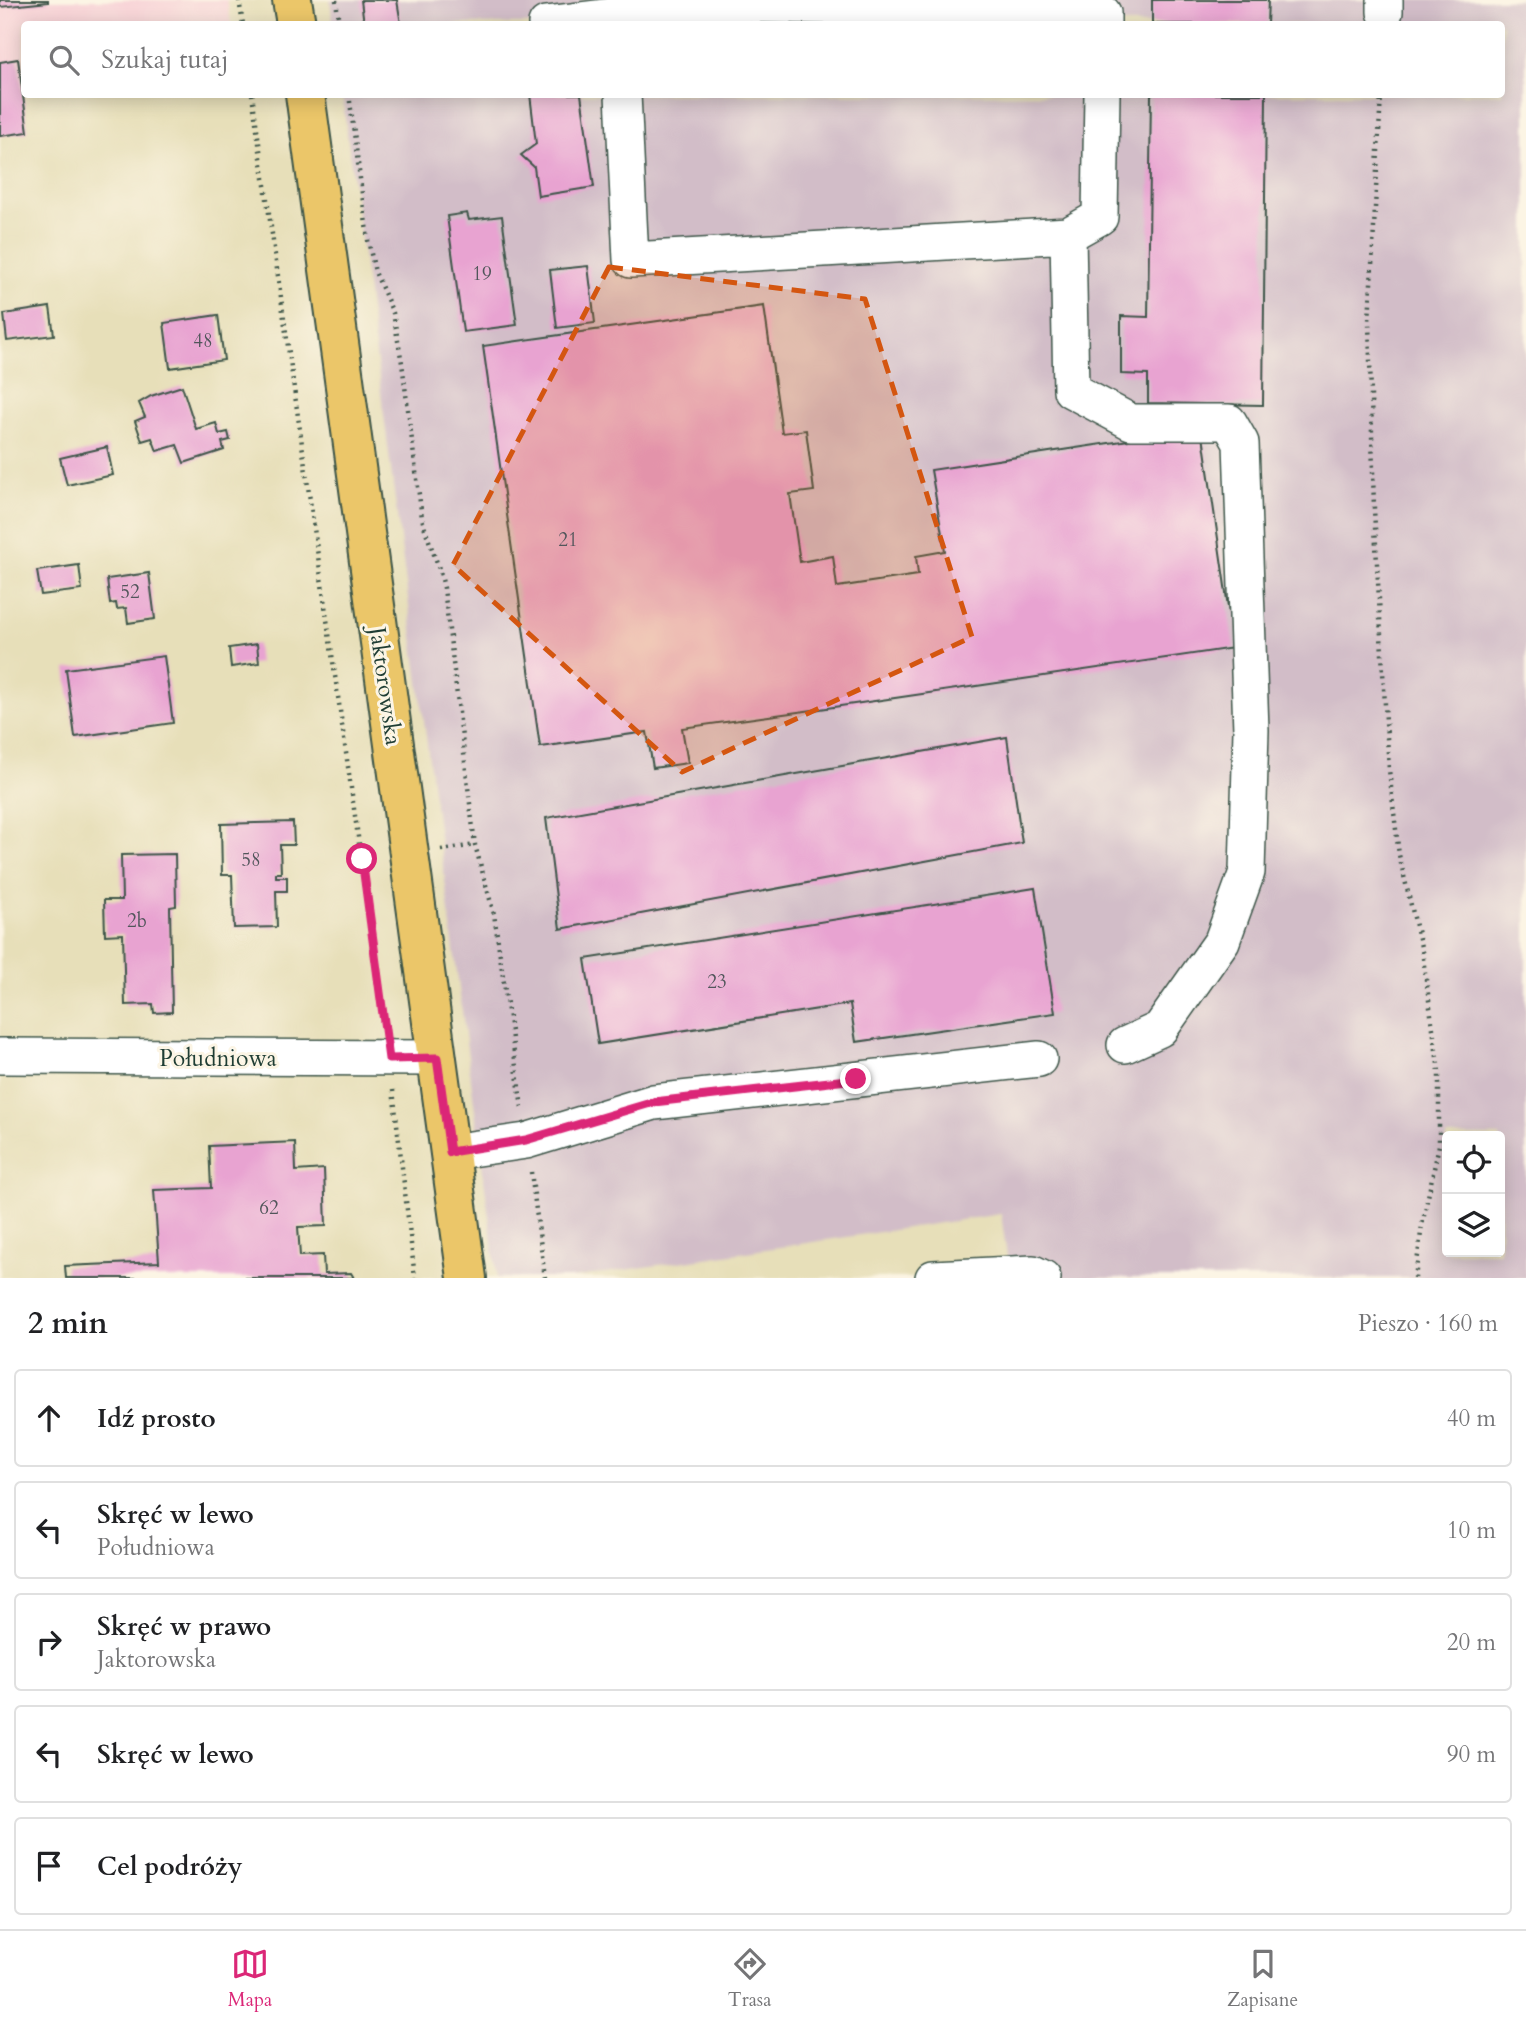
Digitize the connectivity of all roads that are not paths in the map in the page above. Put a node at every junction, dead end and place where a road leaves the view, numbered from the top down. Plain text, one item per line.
1 (292, 0) edge
2 (620, 20) edge
3 (296, 21) edge
4 (602, 21) edge
5 (1103, 21) edge
6 (306, 98) edge
7 (623, 98) edge
8 (1102, 98) edge
9 (1068, 235) junction
10 (1125, 1045) dead end
11 (0, 1056) edge
12 (437, 1058) junction
13 (1039, 1059) dead end
14 (450, 1152) junction
15 (467, 1278) edge
16 (933, 1278) edge
17 (1043, 1278) edge

1 - 3 main road
2 - 4 street
2 - 5 street
6 - 12 main road, Jaktorowska
7 - 9 street
8 - 9 street
9 - 10 street
11 - 12 street, Południowa
12 - 14 main road, Jaktorowska
13 - 14 street
14 - 15 main road, Jaktorowska
16 - 17 street

